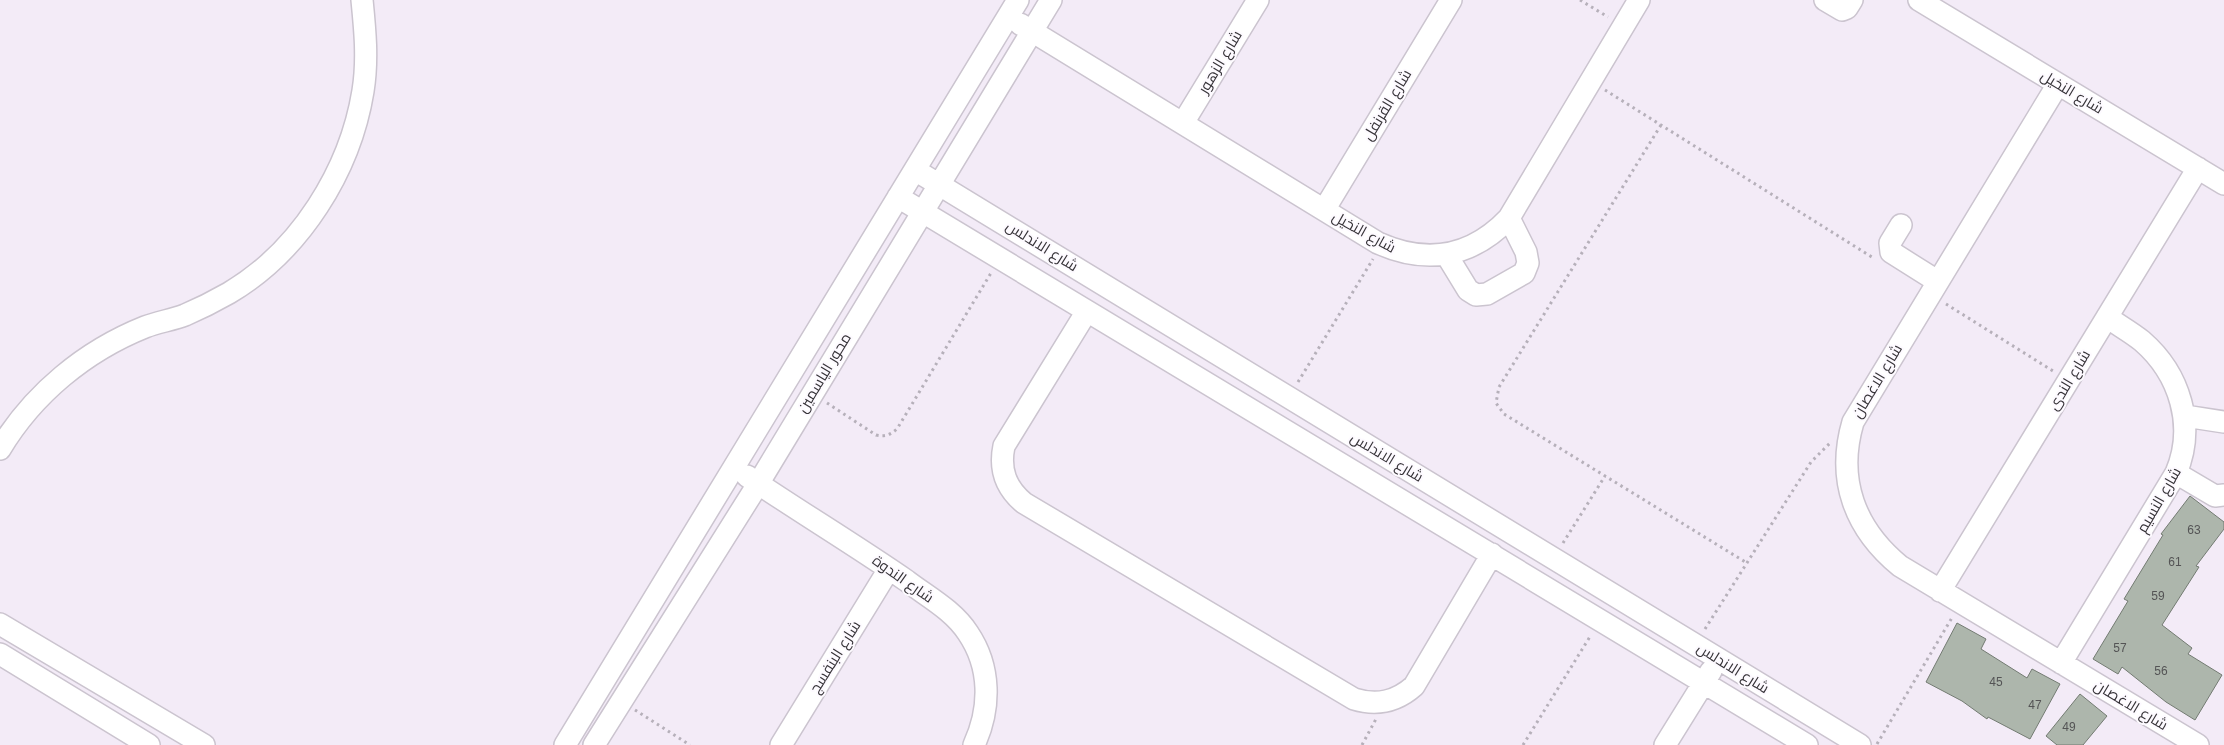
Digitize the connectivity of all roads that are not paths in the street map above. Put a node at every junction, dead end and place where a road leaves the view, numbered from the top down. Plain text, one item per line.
1 (362, 0) edge
2 (1052, 0) edge
3 (1258, 0) edge
4 (1451, 0) edge
5 (1639, 0) edge
6 (1825, 0) edge
7 (1852, 0) edge
8 (1919, 0) edge
9 (1013, 8) edge
10 (1032, 32) junction
11 (2058, 84) junction
12 (1183, 123) junction
13 (2198, 168) junction
14 (914, 170) junction
15 (2224, 184) edge
16 (939, 185) junction
17 (898, 197) junction
18 (1324, 210) junction
19 (923, 212) junction
20 (1509, 218) junction
21 (1901, 225) dead end
22 (1446, 254) junction
23 (1934, 287) junction
24 (1087, 311) junction
25 (2107, 317) junction
26 (2184, 416) junction
27 (2224, 422) edge
28 (0, 450) edge
29 (734, 468) junction
30 (2176, 473) junction
31 (758, 484) junction
32 (2224, 494) edge
33 (1492, 554) junction
34 (889, 569) junction
35 (1940, 591) junction
36 (0, 624) edge
37 (0, 654) edge
38 (1718, 659) junction
39 (2061, 663) junction
40 (1704, 682) junction
41 (169, 724) junction
42 (149, 745) edge
43 (156, 745) edge
44 (204, 745) edge
45 (565, 745) edge
46 (594, 745) edge
47 (781, 745) edge
48 (974, 745) edge
49 (1665, 745) edge
50 (1807, 745) edge
51 (1860, 745) edge
52 (2198, 745) edge

1 - 28 street
2 - 10 street, محور الياسمين
3 - 12 street, شارع الزهور
4 - 18 street, شارع القرنفل
5 - 20 street, شارع النخيل
6 - 7 street
8 - 11 street, شارع النخيل
9 - 10 street, شارع النخيل
9 - 14 street, محور الياسمين
10 - 12 street, شارع النخيل
10 - 16 street, محور الياسمين
11 - 13 street, شارع النخيل
11 - 23 street, شارع الاغصان
12 - 18 street, شارع النخيل
13 - 15 street, شارع النخيل
13 - 25 street, شارع الندى
14 - 16 street, شارع الاندلس
14 - 17 street, محور الياسمين
16 - 19 street, محور الياسمين
16 - 38 street, شارع الاندلس
17 - 19 street, شارع الاندلس
17 - 29 street, محور الياسمين
18 - 22 street, شارع النخيل
19 - 24 street, شارع الاندلس
19 - 31 street, محور الياسمين
20 - 22 street, شارع النخيل
20 - 22 street
21 - 23 street
23 - 35 street, شارع الاغصان
24 - 33 street, شارع الاندلس
24 - 33 street
25 - 26 street, شارع النسيم
25 - 35 street, شارع الندى
26 - 27 street
26 - 30 street, شارع النسيم
29 - 31 street, شارع الندوة
29 - 45 street, محور الياسمين
30 - 32 street
30 - 39 street, شارع النسيم
31 - 34 street, شارع الندوة
31 - 46 street, محور الياسمين
33 - 40 street, شارع الاندلس
34 - 47 street, شارع البنفسج
34 - 48 street, شارع الندوة
35 - 39 street, شارع الاغصان
36 - 41 street
37 - 42 street
38 - 40 street
38 - 51 street, شارع الاندلس
39 - 52 street, شارع الاغصان
40 - 49 street
40 - 50 street, شارع الاندلس
41 - 43 street
41 - 44 street

